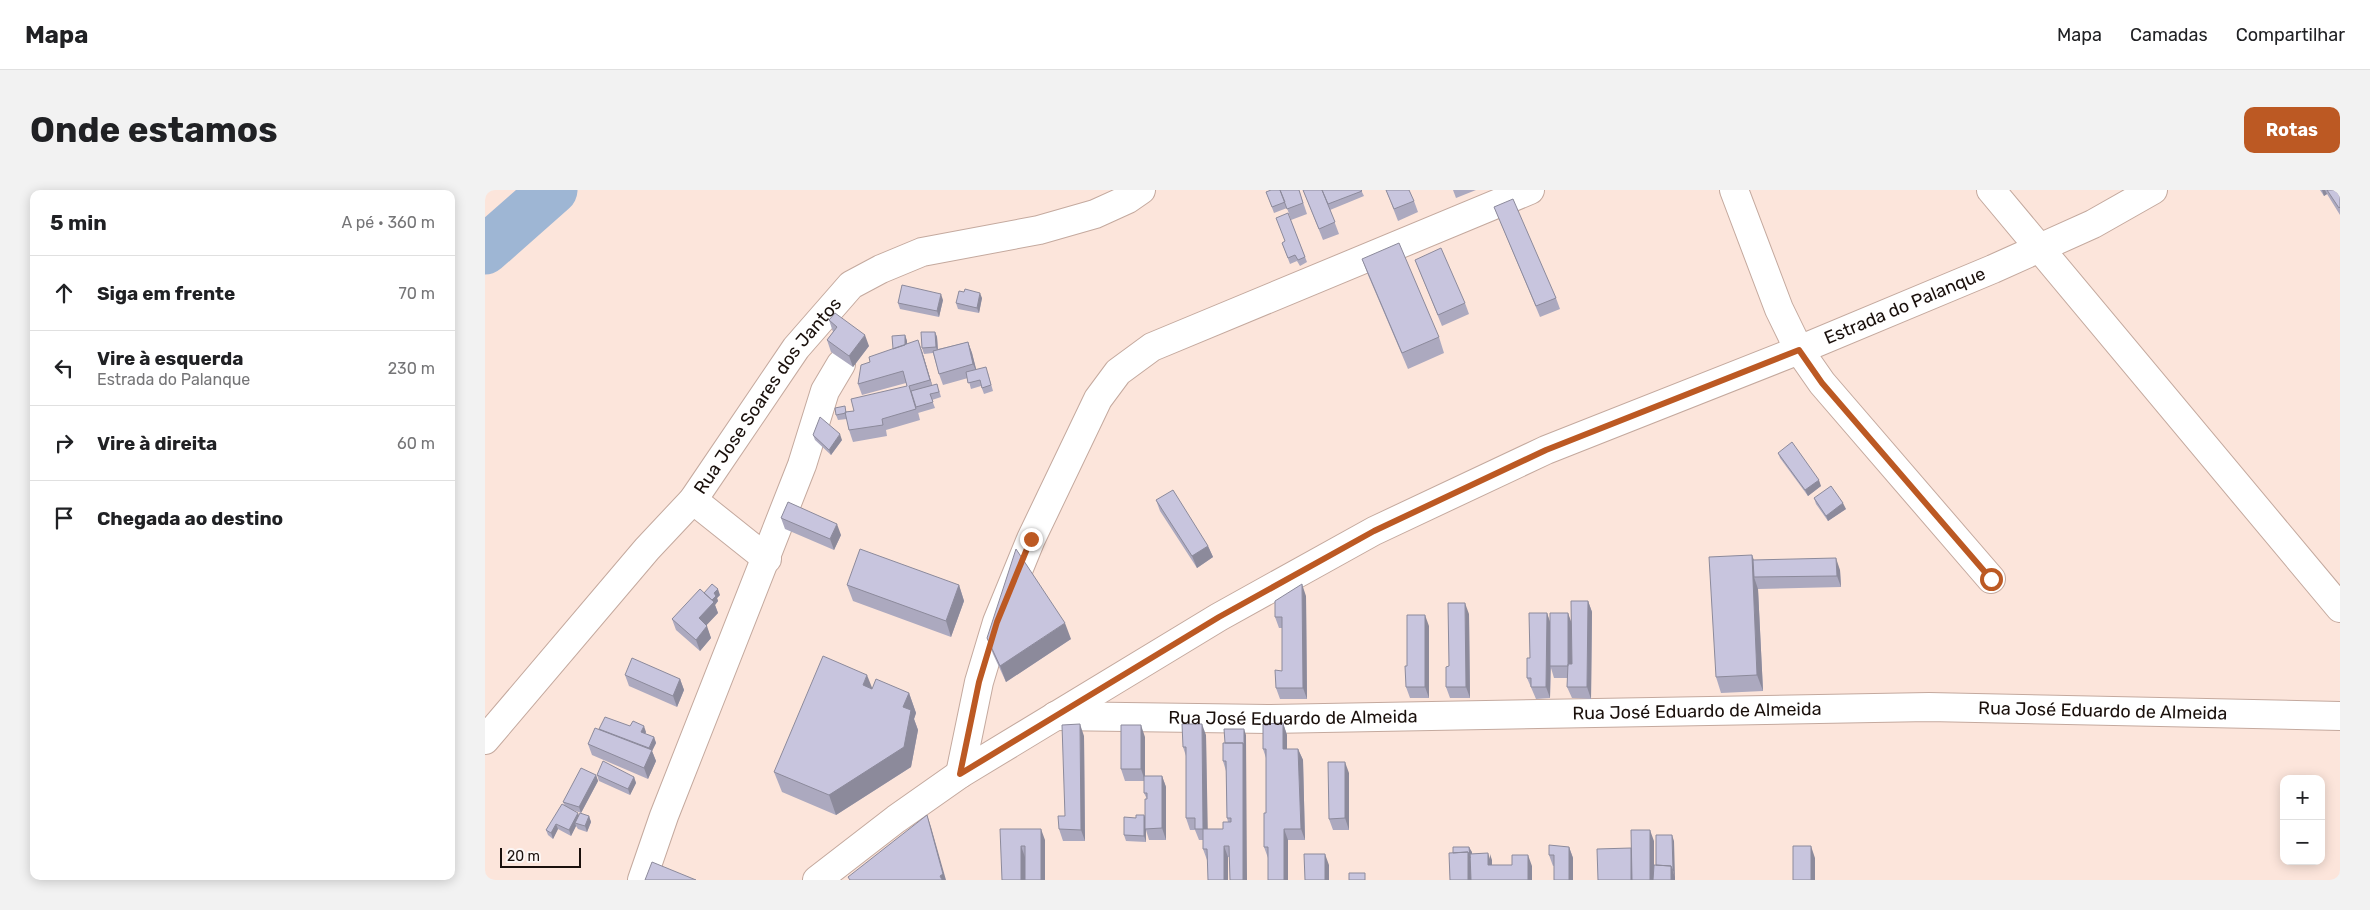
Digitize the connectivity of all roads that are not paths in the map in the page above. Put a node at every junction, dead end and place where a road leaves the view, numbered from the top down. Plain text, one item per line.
1 (1141, 190) edge
2 (1530, 190) edge
3 (1734, 190) edge
4 (1991, 190) edge
5 (2153, 190) edge
6 (2041, 248) junction
7 (1799, 350) junction
8 (841, 364) edge
9 (693, 500) junction
10 (767, 559) junction
11 (1991, 579) dead end
12 (2340, 608) edge
13 (1055, 716) junction
14 (2340, 716) edge
15 (485, 740) edge
16 (960, 774) junction
17 (642, 880) edge
18 (817, 880) edge

1 - 9 street, Rua Jose Soares dos Jantos
2 - 16 street
3 - 7 street
4 - 6 street
5 - 6 street, Estrada do Palanque
6 - 7 street, Estrada do Palanque
6 - 12 street
7 - 11 street
7 - 13 street, Estrada do Palanque
8 - 10 street
9 - 10 street
9 - 15 street, Rua Jose Soares dos Jantos
10 - 17 street
13 - 14 street, Rua José Eduardo de Almeida
13 - 16 street, Estrada do Palanque
16 - 18 street, Estrada do Palanque

